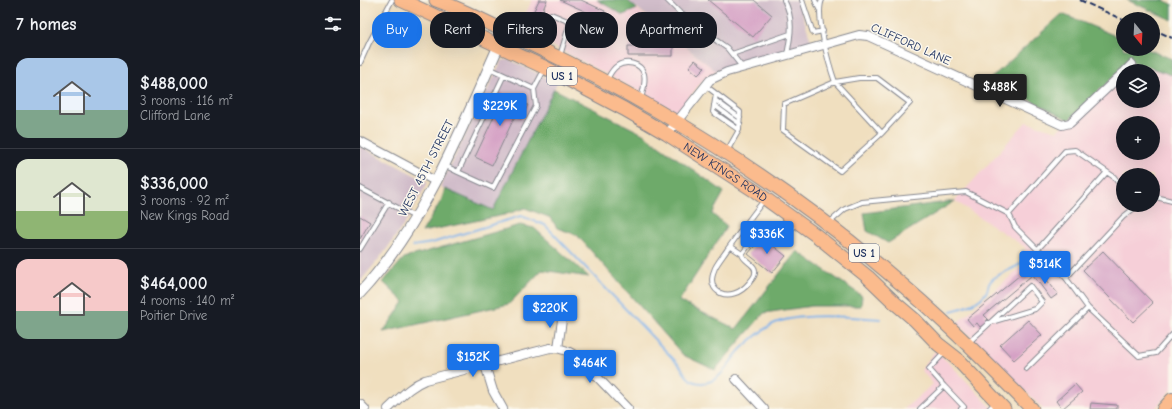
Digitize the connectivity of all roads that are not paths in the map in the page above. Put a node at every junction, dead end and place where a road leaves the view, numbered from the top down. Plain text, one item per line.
1 (392, 0) edge
2 (401, 0) edge
3 (436, 0) edge
4 (667, 0) edge
5 (784, 0) edge
6 (802, 0) edge
7 (815, 0) edge
8 (822, 0) edge
9 (820, 11) junction
10 (464, 12) edge
11 (557, 17) edge
12 (485, 22) edge
13 (493, 31) edge
14 (823, 31) junction
15 (790, 34) junction
16 (493, 42) edge
17 (824, 44) junction
18 (498, 48) edge
19 (505, 48) edge
20 (538, 48) edge
21 (732, 54) junction
22 (786, 55) junction
23 (559, 58) junction
24 (360, 62) edge
25 (489, 68) junction
26 (546, 68) junction
27 (742, 68) junction
28 (504, 75) junction
29 (1116, 80) edge
30 (605, 82) junction
31 (835, 82) junction
32 (705, 85) junction
33 (534, 89) junction
34 (716, 94) junction
35 (715, 100) junction
36 (640, 102) junction
37 (714, 105) junction
38 (740, 118) junction
39 (676, 122) junction
40 (740, 124) junction
41 (739, 130) junction
42 (882, 133) junction
43 (667, 134) junction
44 (360, 142) edge
45 (726, 153) junction
46 (443, 165) junction
47 (458, 172) junction
48 (1107, 172) junction
49 (1116, 180) edge
50 (435, 181) junction
51 (360, 188) edge
52 (1160, 198) edge
53 (765, 199) junction
54 (1172, 201) edge
55 (389, 202) junction
56 (1129, 212) edge
57 (1009, 214) junction
58 (416, 217) junction
59 (797, 221) junction
60 (828, 224) junction
61 (817, 236) junction
62 (730, 246) junction
63 (360, 249) edge
64 (1038, 249) junction
65 (742, 254) junction
66 (1066, 278) junction
67 (360, 293) edge
68 (1088, 308) junction
69 (563, 313) dead end
70 (988, 323) junction
71 (1172, 335) edge
72 (967, 343) junction
73 (558, 348) junction
74 (947, 351) junction
75 (485, 365) junction
76 (1026, 369) dead end
77 (736, 379) dead end
78 (944, 386) junction
79 (1172, 399) edge
80 (360, 404) edge
81 (997, 406) edge
82 (365, 409) edge
83 (388, 409) edge
84 (503, 409) edge
85 (628, 409) edge
86 (764, 409) edge
87 (920, 409) edge
88 (962, 409) edge
89 (1032, 409) edge
90 (1163, 409) edge

1 - 24 lane
2 - 16 highway, NEW KINGS ROAD / US 1
3 - 10 highway, NEW KINGS ROAD / US 1
4 - 21 lane
5 - 15 lane
6 - 14 lane
7 - 9 lane
8 - 9 lane
9 - 14 lane
11 - 23 lane
12 - 13 highway
14 - 17 lane
15 - 21 lane
15 - 22 lane
17 - 22 street, CLIFFORD LANE
17 - 29 street, CLIFFORD LANE
17 - 31 lane
18 - 25 street, WEST 45TH STREET
19 - 26 highway, NEW KINGS ROAD / US 1
20 - 23 highway, NEW KINGS ROAD / US 1
21 - 27 lane
22 - 27 street, CLIFFORD LANE
23 - 30 highway, NEW KINGS ROAD / US 1
25 - 28 lane
25 - 46 street, WEST 45TH STREET
26 - 33 lane
26 - 43 highway, NEW KINGS ROAD / US 1
27 - 32 street, CLIFFORD LANE
28 - 33 lane
28 - 47 lane
30 - 36 highway, NEW KINGS ROAD / US 1
30 - 36 lane
31 - 42 lane
31 - 42 lane
31 - 42 lane
32 - 34 lane
32 - 39 street, CLIFFORD LANE
33 - 47 lane
34 - 35 lane
34 - 38 lane
35 - 37 lane
35 - 38 lane
36 - 39 highway, NEW KINGS ROAD / US 1
37 - 40 lane
37 - 41 lane
38 - 40 lane
39 - 43 street, CLIFFORD LANE
39 - 45 highway, NEW KINGS ROAD / US 1
40 - 41 lane
41 - 45 lane
43 - 53 highway, NEW KINGS ROAD / US 1
44 - 50 street
45 - 60 highway, NEW KINGS ROAD / US 1
46 - 47 lane
46 - 50 street, WEST 45TH STREET
48 - 49 lane
48 - 57 lane
48 - 64 lane
50 - 58 street, WEST 45TH STREET
51 - 55 lane
52 - 54 lane
53 - 59 highway, NEW KINGS ROAD / US 1
53 - 62 lane
55 - 58 lane
55 - 63 lane
56 - 66 lane
57 - 60 lane
57 - 64 lane
58 - 67 street, WEST 45TH STREET
59 - 61 highway, NEW KINGS ROAD / US 1
59 - 65 lane
60 - 61 street
60 - 72 highway, NEW KINGS ROAD / US 1
61 - 74 highway, NEW KINGS ROAD / US 1
62 - 65 lane
62 - 65 lane
64 - 66 lane
66 - 68 lane
68 - 71 lane
68 - 76 lane
69 - 73 street
70 - 70 lane
70 - 72 lane
72 - 89 highway, NEW KINGS ROAD / US 1
73 - 75 street
73 - 85 street
74 - 78 lane
74 - 81 highway, NEW KINGS ROAD / US 1
75 - 83 street
75 - 84 street
77 - 86 street
78 - 87 lane
78 - 88 lane
79 - 90 main road
80 - 82 street

